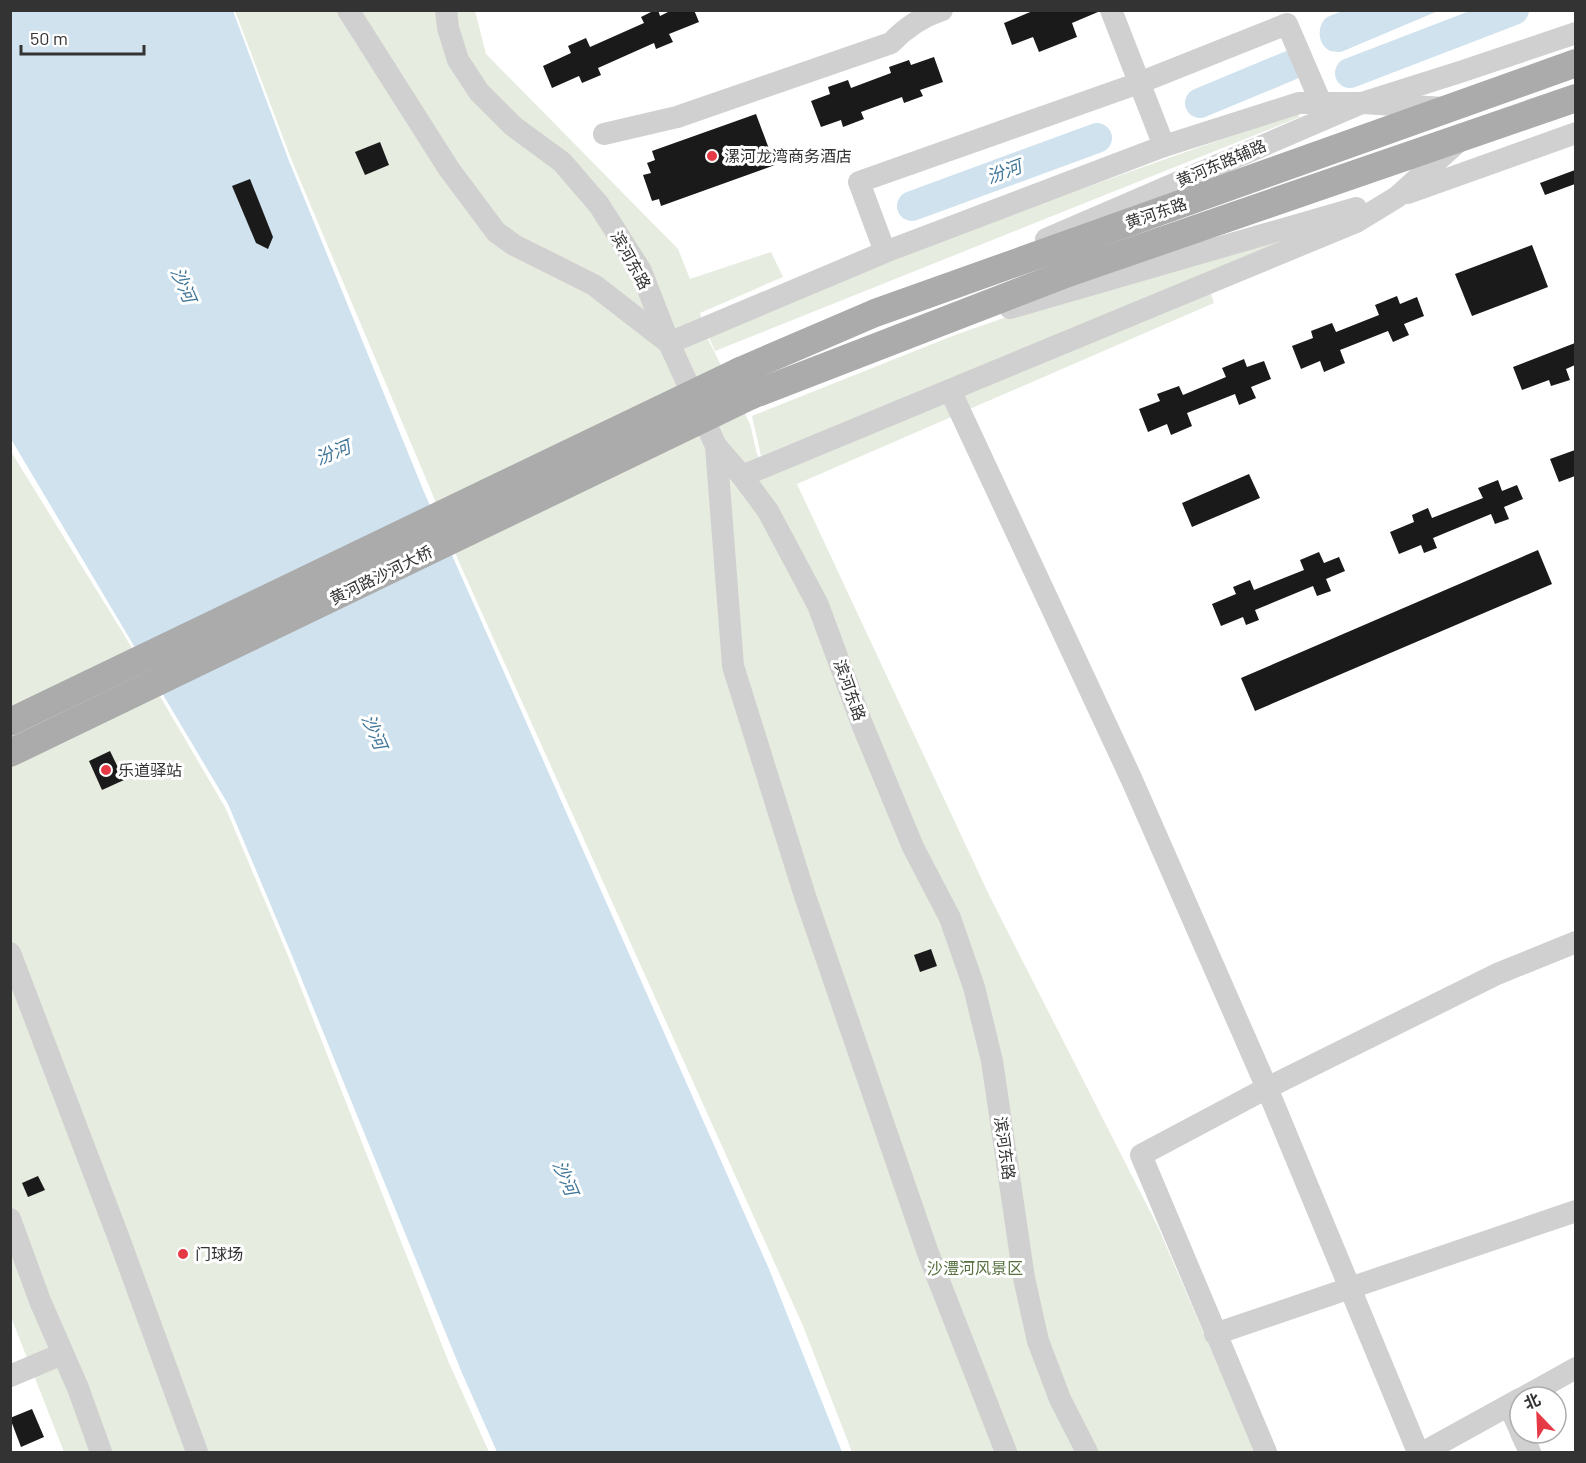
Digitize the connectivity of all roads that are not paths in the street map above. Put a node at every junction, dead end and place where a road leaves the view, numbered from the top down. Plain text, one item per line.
1 (348, 10) edge
2 (446, 10) edge
3 (942, 10) edge
4 (1111, 10) edge
5 (1575, 33) edge
6 (1575, 63) edge
7 (1139, 83) junction
8 (1575, 98) edge
9 (1321, 103) junction
10 (1362, 103) junction
11 (1453, 108) junction
12 (604, 134) dead end
13 (1575, 134) edge
14 (1464, 136) junction
15 (1164, 146) junction
16 (1397, 197) junction
17 (885, 252) junction
18 (874, 313) junction
19 (669, 343) junction
20 (882, 345) junction
21 (746, 383) junction
22 (950, 390) junction
23 (716, 446) junction
24 (742, 476) junction
25 (10, 722) edge
26 (10, 753) edge
27 (1575, 942) edge
28 (10, 953) edge
29 (1268, 1088) junction
30 (1575, 1211) edge
31 (10, 1219) edge
32 (1351, 1288) junction
33 (1215, 1334) junction
34 (62, 1354) junction
35 (1575, 1368) edge
36 (10, 1376) edge
37 (1545, 1385) edge
38 (1508, 1406) edge
39 (101, 1452) edge
40 (197, 1452) edge
41 (1006, 1452) edge
42 (1087, 1452) edge
43 (1266, 1452) edge
44 (1418, 1452) edge
45 (1424, 1452) edge

1 - 19 street
2 - 19 street, 滨河东路
3 - 12 street
4 - 7 street
5 - 10 street, 黄河东路辅路
6 - 11 main road, 黄河东路
7 - 9 street
7 - 15 street
7 - 17 street
8 - 14 main road, 黄河东路
9 - 10 street
9 - 15 street
10 - 11 street
10 - 18 street, 黄河东路辅路
11 - 18 main road, 黄河东路
13 - 16 street
14 - 16 street
14 - 20 main road, 黄河东路
15 - 17 street
16 - 20 street
16 - 22 street
17 - 19 street
18 - 21 main road, 黄河东路
19 - 23 street, 滨河东路
20 - 21 main road, 黄河东路
21 - 25 main road, 黄河路沙河大桥, bridge
21 - 26 main road, 黄河路沙河大桥, bridge
22 - 24 street
22 - 29 street
23 - 24 street, 滨河东路
23 - 41 street
24 - 42 street, 滨河东路
27 - 29 street
28 - 40 street
29 - 32 street
29 - 33 street
30 - 32 street
31 - 34 street
32 - 33 street
32 - 44 street
33 - 43 street
34 - 36 street
34 - 39 street
35 - 37 street
38 - 45 street

